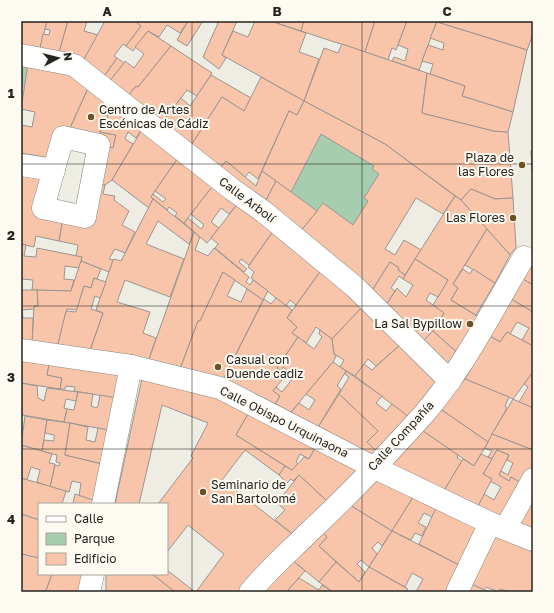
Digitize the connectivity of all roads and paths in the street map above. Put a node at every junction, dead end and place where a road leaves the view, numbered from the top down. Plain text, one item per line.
1 (21, 54) edge
2 (21, 165) edge
3 (54, 170) dead end
4 (524, 257) dead end
5 (21, 350) edge
6 (131, 366) junction
7 (450, 381) junction
8 (373, 467) junction
9 (533, 479) edge
10 (103, 503) edge
11 (497, 526) junction
12 (533, 540) edge
13 (93, 575) edge
14 (90, 592) edge
15 (250, 592) edge
16 (458, 592) edge

1 - 7 street, Calle Arbolí
2 - 3 street
4 - 7 street, Calle Compañía
5 - 6 street, Calle Obispo Urquinaona
6 - 8 street, Calle Obispo Urquinaona
6 - 10 street
7 - 8 street, Calle Compañía
8 - 11 street, Calle Obispo Urquinaona
8 - 15 street, Calle Compañía
9 - 11 street
11 - 12 street, Calle Obispo Urquinaona
11 - 16 street
13 - 14 street

